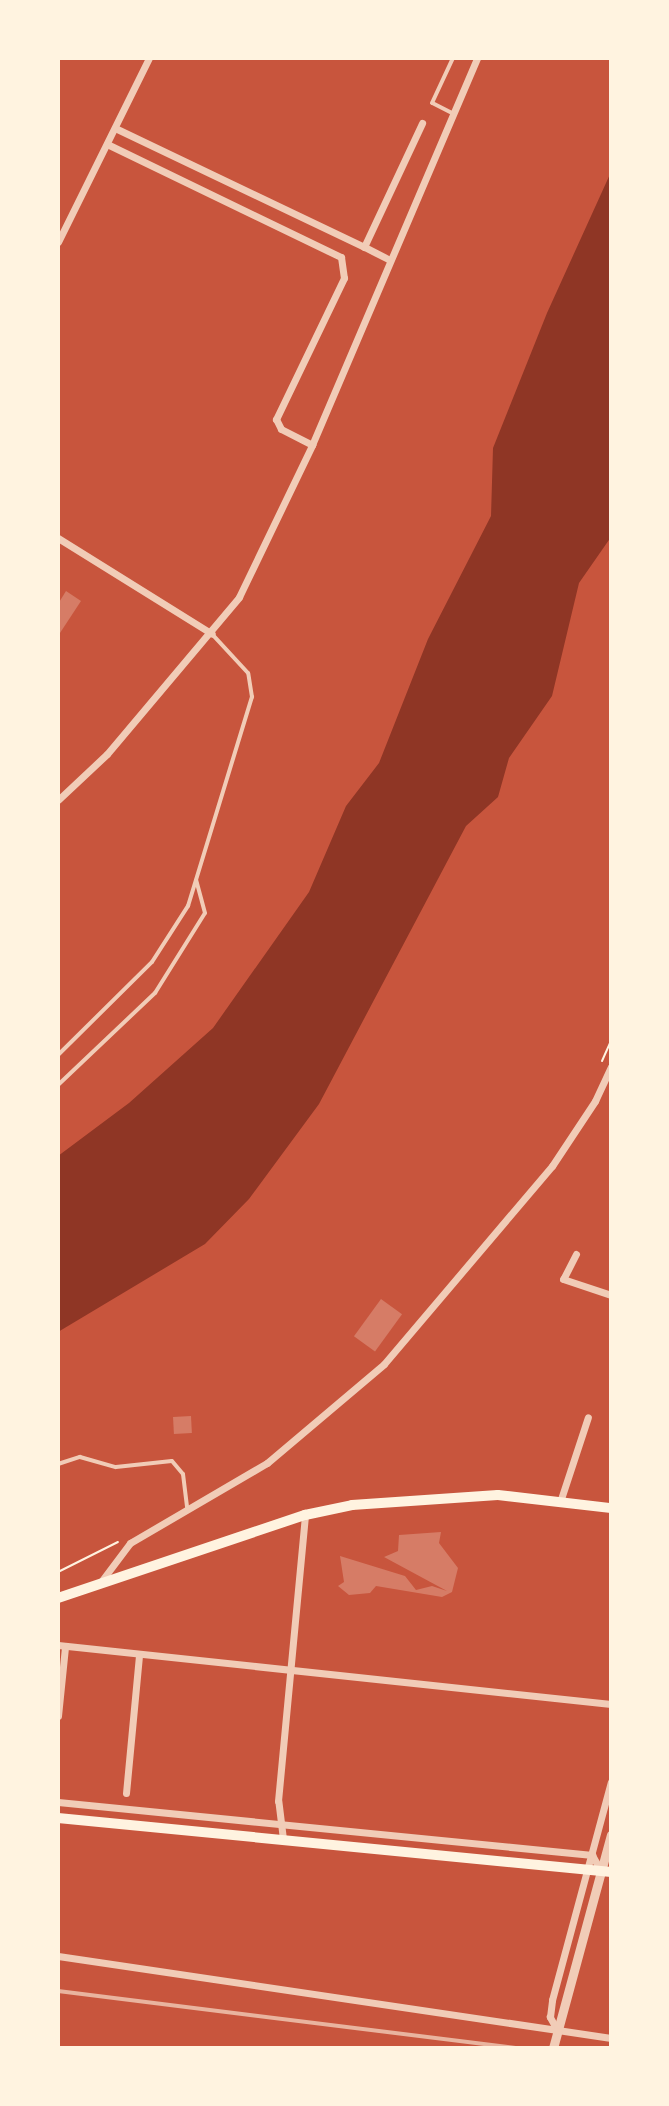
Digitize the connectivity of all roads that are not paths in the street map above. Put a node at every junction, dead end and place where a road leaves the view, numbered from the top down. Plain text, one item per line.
1 (149, 58) edge
2 (453, 58) edge
3 (477, 58) edge
4 (452, 113) junction
5 (422, 123) dead end
6 (115, 128) junction
7 (107, 144) junction
8 (224, 181) junction
9 (216, 196) junction
10 (58, 242) edge
11 (364, 247) junction
12 (388, 259) junction
13 (312, 445) junction
14 (58, 538) edge
15 (212, 634) junction
16 (58, 800) edge
17 (196, 880) junction
18 (58, 1055) edge
19 (611, 1067) edge
20 (58, 1085) edge
21 (607, 1086) edge
22 (576, 1254) dead end
23 (611, 1295) edge
24 (588, 1417) dead end
25 (58, 1464) edge
26 (561, 1499) junction
27 (611, 1508) edge
28 (187, 1509) junction
29 (305, 1515) junction
30 (95, 1588) junction
31 (58, 1598) edge
32 (62, 1646) edge
33 (139, 1655) junction
34 (291, 1672) junction
35 (611, 1704) edge
36 (58, 1716) edge
37 (611, 1782) edge
38 (126, 1793) dead end
39 (58, 1802) edge
40 (58, 1818) edge
41 (279, 1821) junction
42 (611, 1835) edge
43 (283, 1839) junction
44 (592, 1855) junction
45 (588, 1870) junction
46 (606, 1872) edge
47 (58, 1956) edge
48 (556, 2028) junction
49 (611, 2038) edge
50 (553, 2048) edge

1 - 6 street
2 - 4 lane
3 - 4 street
4 - 12 street
5 - 11 street
6 - 7 street
6 - 8 street
7 - 9 street
7 - 10 street
8 - 9 street
8 - 11 street
9 - 13 street
11 - 12 street
12 - 13 street
13 - 15 street
14 - 15 street
15 - 16 street
15 - 17 lane
17 - 18 lane
17 - 20 lane
19 - 21 street
21 - 28 street
22 - 23 street
24 - 26 street
25 - 28 lane
26 - 27 main road
26 - 29 main road
28 - 30 street
29 - 30 main road
29 - 34 street
30 - 31 main road
32 - 33 street
32 - 36 street
33 - 34 street
33 - 38 street
34 - 35 street
34 - 41 street
37 - 44 street
39 - 41 street
40 - 43 main road
41 - 43 street
41 - 44 street
42 - 46 street
43 - 45 main road
44 - 45 street
44 - 46 street
45 - 46 main road
45 - 48 street
46 - 48 street
47 - 48 street
48 - 49 street
48 - 50 street

